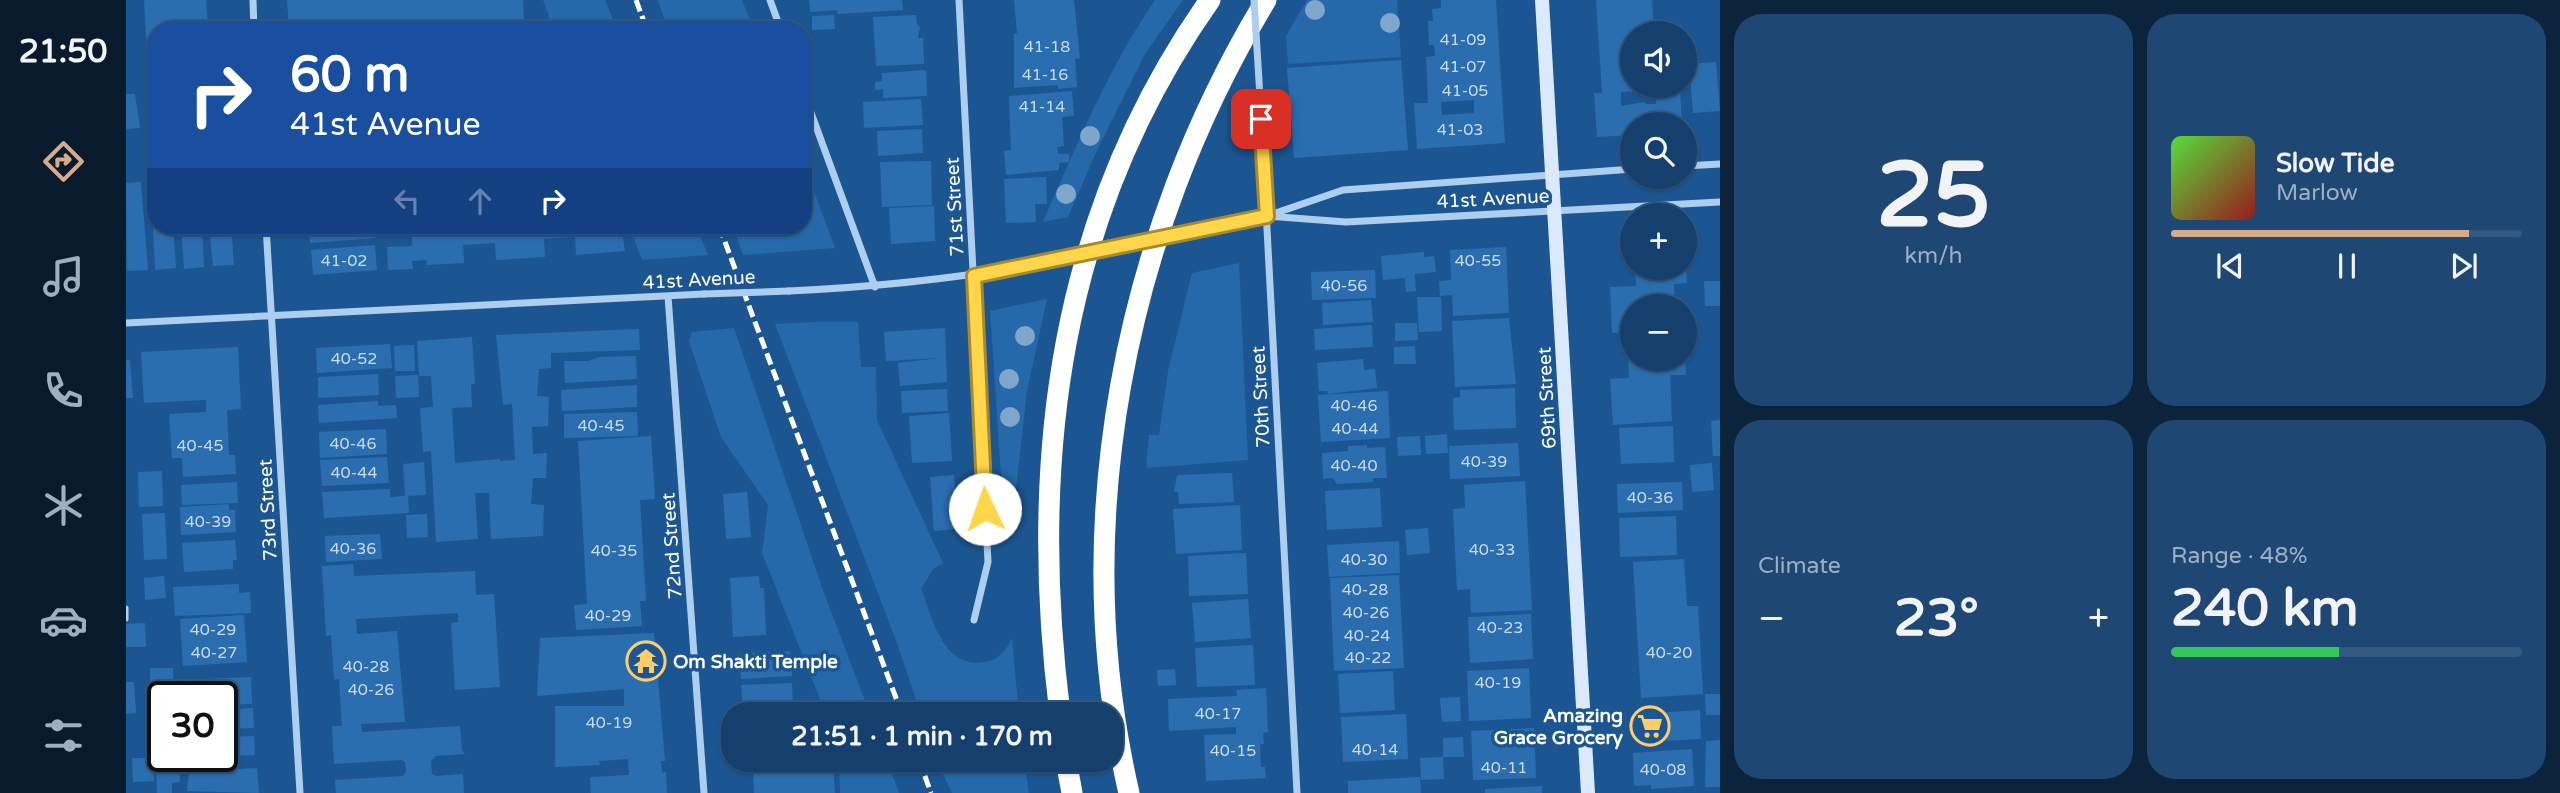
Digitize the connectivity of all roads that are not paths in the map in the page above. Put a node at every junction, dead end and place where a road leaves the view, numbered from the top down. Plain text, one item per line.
1 (253, 0) edge
2 (770, 0) edge
3 (959, 0) edge
4 (1210, 0) edge
5 (1254, 0) edge
6 (1266, 0) edge
7 (1542, 0) edge
8 (254, 21) edge
9 (778, 21) edge
10 (812, 115) edge
11 (1720, 164) edge
12 (1697, 165) edge
13 (1620, 170) edge
14 (1553, 174) junction
15 (1720, 202) edge
16 (1555, 211) junction
17 (1267, 216) junction
18 (266, 235) edge
19 (974, 276) junction
20 (875, 287) junction
21 (668, 296) junction
22 (271, 316) junction
23 (126, 323) edge
24 (126, 608) edge
25 (126, 619) edge
26 (974, 620) dead end
27 (1059, 702) edge
28 (1068, 772) edge
29 (300, 793) edge
30 (704, 793) edge
31 (1072, 793) edge
32 (1129, 793) edge
33 (1297, 793) edge
34 (1588, 793) edge

1 - 8 street
2 - 9 street
3 - 19 street, 71st Street
4 - 27 highway
5 - 17 street, 70th Street, bridge
6 - 32 highway
7 - 14 street, 69th Street
10 - 20 street
11 - 12 street
13 - 14 street, 41st Avenue
14 - 16 street, 69th Street
14 - 17 street, 41st Avenue
15 - 16 street, 41st Avenue
16 - 17 street, 41st Avenue
16 - 34 street, 69th Street
17 - 19 street, 41st Avenue, bridge
17 - 33 street, 70th Street
18 - 22 street, 73rd Street
19 - 20 street, 41st Avenue
19 - 26 street, 71st Street
20 - 21 street, 41st Avenue, bridge
21 - 22 street, 41st Avenue
21 - 30 street, 72nd Street
22 - 23 street, 41st Avenue
22 - 29 street, 73rd Street
24 - 25 lane
28 - 31 highway

